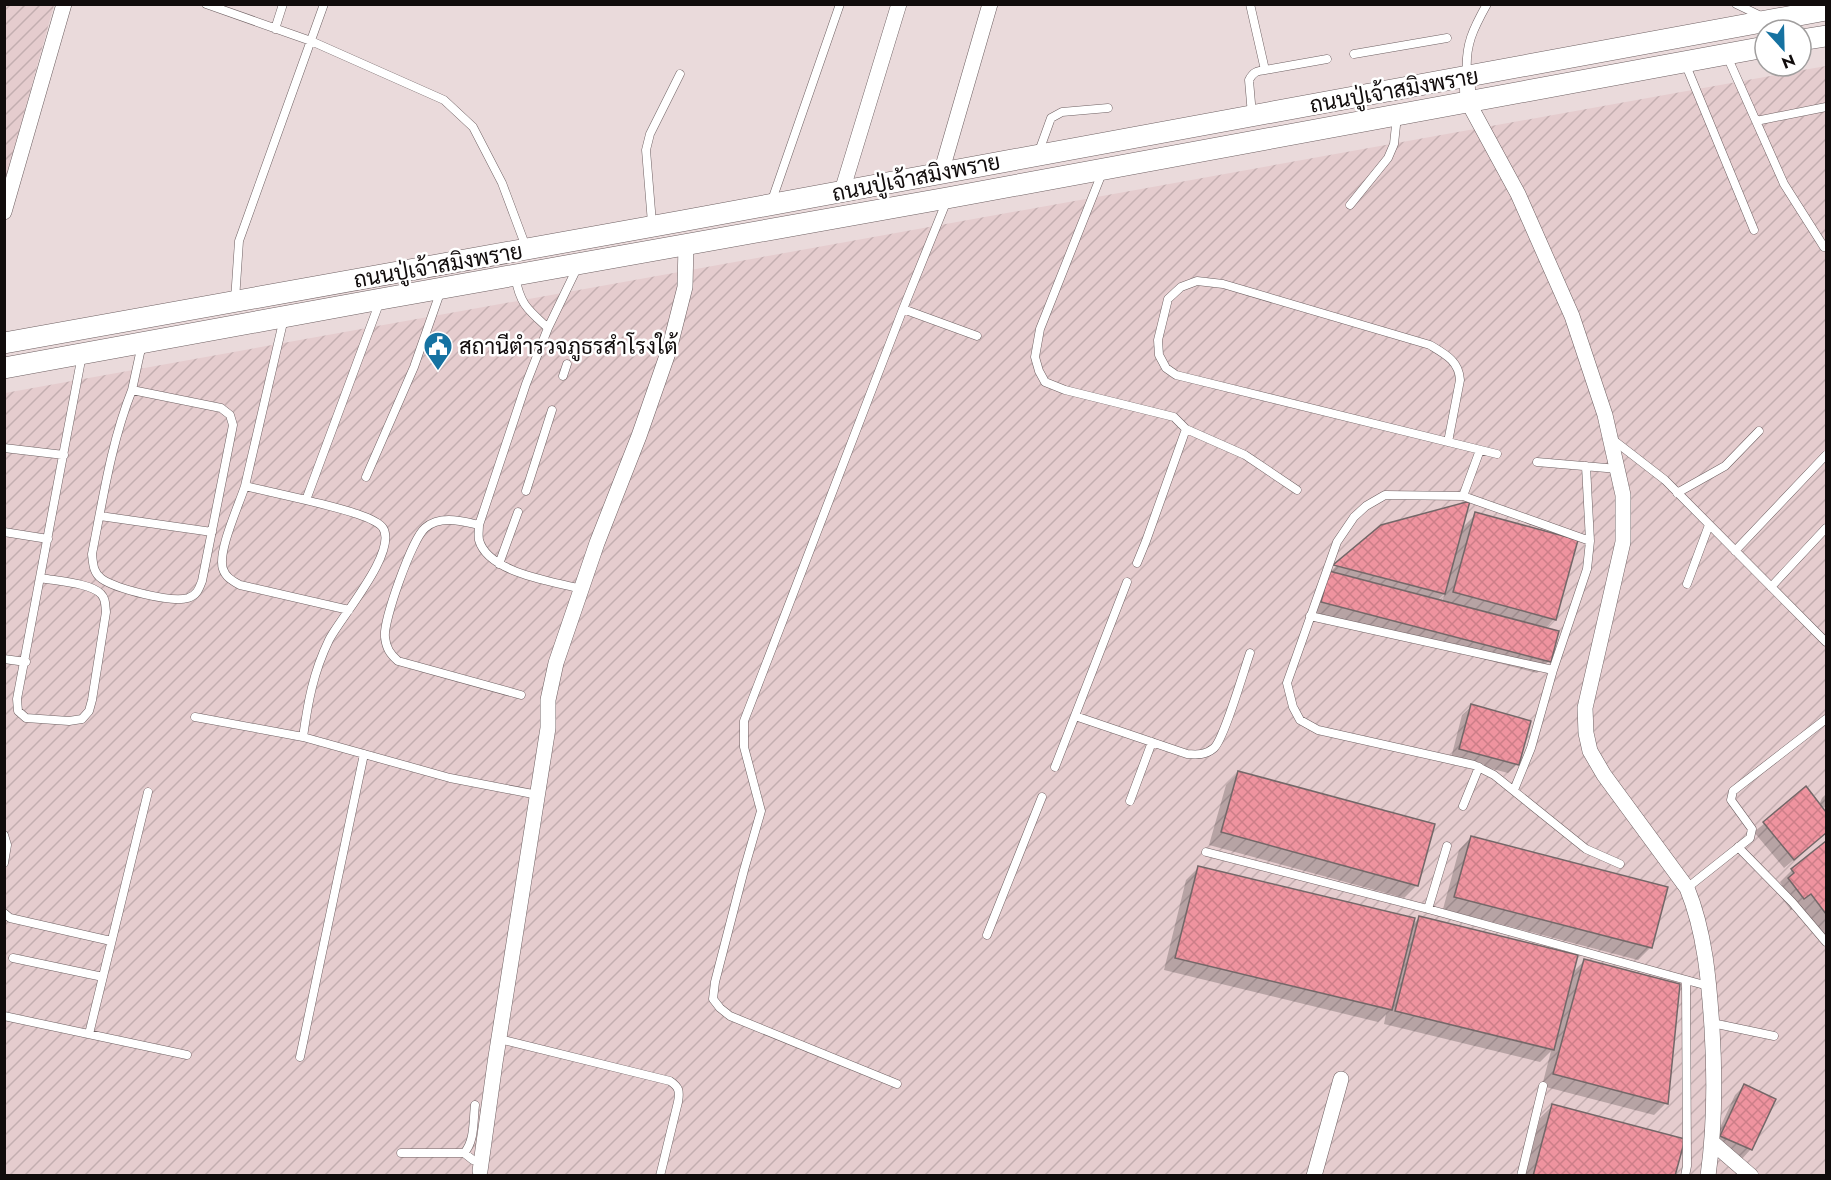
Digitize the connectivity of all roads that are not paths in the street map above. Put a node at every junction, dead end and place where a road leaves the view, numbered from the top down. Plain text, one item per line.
1 (64, 4) edge
2 (206, 4) edge
3 (283, 4) edge
4 (324, 4) edge
5 (840, 4) edge
6 (898, 4) edge
7 (990, 4) edge
8 (1250, 4) edge
9 (1487, 4) edge
10 (1736, 4) edge
11 (1827, 10) edge
12 (1766, 18) edge
13 (1781, 18) edge
14 (1753, 23) edge
15 (275, 29) junction
16 (1447, 38) dead end
17 (310, 41) junction
18 (1753, 49) edge
19 (1354, 54) dead end
20 (1726, 54) junction
21 (1327, 59) dead end
22 (1684, 61) junction
23 (1265, 70) junction
24 (680, 74) dead end
25 (1467, 77) junction
26 (1468, 102) junction
27 (1827, 107) edge
28 (1108, 108) dead end
29 (1398, 115) junction
30 (1252, 116) junction
31 (1756, 122) junction
32 (1037, 154) junction
33 (1104, 169) junction
34 (941, 173) junction
35 (842, 191) junction
36 (947, 198) junction
37 (771, 204) junction
38 (1350, 205) dead end
39 (4, 212) edge
40 (682, 221) junction
41 (652, 226) junction
42 (1754, 230) dead end
43 (686, 245) junction
44 (1827, 245) edge
45 (526, 249) junction
46 (579, 265) junction
47 (429, 267) junction
48 (515, 276) junction
49 (438, 289) junction
50 (381, 299) junction
51 (235, 301) junction
52 (903, 309) junction
53 (285, 317) junction
54 (548, 328) junction
55 (977, 336) dead end
56 (4, 343) edge
57 (142, 343) junction
58 (82, 354) junction
59 (567, 363) dead end
60 (4, 368) edge
61 (563, 376) dead end
62 (132, 390) junction
63 (552, 410) dead end
64 (1186, 429) junction
65 (1760, 431) dead end
66 (1611, 438) junction
67 (1448, 442) junction
68 (4, 448) edge
69 (1480, 450) junction
70 (1497, 454) dead end
71 (64, 455) junction
72 (1827, 455) edge
73 (1537, 462) dead end
74 (1586, 466) junction
75 (1618, 469) junction
76 (366, 477) dead end
77 (245, 486) junction
78 (1297, 490) dead end
79 (526, 491) dead end
80 (1677, 493) junction
81 (1463, 496) junction
82 (306, 500) junction
83 (518, 512) dead end
84 (100, 516) junction
85 (478, 525) junction
86 (1709, 525) junction
87 (1826, 528) edge
88 (4, 532) edge
89 (212, 532) junction
90 (48, 539) junction
91 (1590, 541) junction
92 (1735, 551) junction
93 (1137, 563) dead end
94 (499, 564) junction
95 (41, 578) junction
96 (1127, 582) dead end
97 (1687, 584) dead end
98 (1771, 587) junction
99 (581, 589) junction
100 (349, 610) junction
101 (1310, 616) junction
102 (1827, 642) edge
103 (1250, 653) dead end
104 (4, 659) edge
105 (26, 662) junction
106 (1553, 670) junction
107 (521, 695) dead end
108 (1075, 716) junction
109 (195, 717) dead end
110 (1827, 719) edge
111 (303, 737) junction
112 (1152, 742) junction
113 (364, 754) junction
114 (1055, 767) dead end
115 (1479, 767) junction
116 (1514, 790) junction
117 (148, 792) dead end
118 (538, 795) junction
119 (1042, 797) dead end
120 (1130, 801) dead end
121 (1463, 806) dead end
122 (4, 835) edge
123 (1447, 846) dead end
124 (1738, 847) junction
125 (1206, 852) dead end
126 (4, 863) edge
127 (1620, 864) dead end
128 (1687, 888) junction
129 (1428, 909) junction
130 (4, 913) edge
131 (987, 934) dead end
132 (111, 941) junction
133 (1827, 942) edge
134 (13, 958) dead end
135 (103, 977) junction
136 (1686, 980) junction
137 (1710, 986) junction
138 (4, 1016) edge
139 (1712, 1023) junction
140 (89, 1034) junction
141 (1774, 1036) dead end
142 (499, 1039) junction
143 (187, 1055) dead end
144 (300, 1057) dead end
145 (1341, 1079) dead end
146 (897, 1084) dead end
147 (1543, 1086) dead end
148 (475, 1105) dead end
149 (1713, 1143) junction
150 (401, 1153) dead end
151 (464, 1153) junction
152 (478, 1164) joint
153 (660, 1176) edge
154 (1314, 1176) edge
155 (1521, 1176) edge
156 (1685, 1176) edge
157 (1708, 1176) edge
158 (1751, 1176) edge

1 - 39 street
2 - 15 lane
3 - 15 lane
4 - 17 lane
5 - 37 lane
6 - 35 street
7 - 34 street
8 - 23 lane
9 - 25 lane
10 - 12 lane
11 - 13 main road, ถนนปู่เจ้าสมิงพราย
14 - 25 main road, ถนนปู่เจ้าสมิงพราย
15 - 17 lane
16 - 19 lane
17 - 45 lane
17 - 51 lane
18 - 20 main road, ถนนปู่เจ้าสมิงพราย
20 - 22 main road, ถนนปู่เจ้าสมิงพราย
20 - 31 lane
21 - 23 lane
22 - 26 main road, ถนนปู่เจ้าสมิงพราย
22 - 42 lane
23 - 30 lane
24 - 41 lane
25 - 26 street
25 - 30 main road, ถนนปู่เจ้าสมิงพราย
26 - 29 main road, ถนนปู่เจ้าสมิงพราย
26 - 66 street
27 - 31 lane
28 - 32 lane
29 - 33 main road, ถนนปู่เจ้าสมิงพราย
29 - 38 lane
30 - 32 main road, ถนนปู่เจ้าสมิงพราย
31 - 44 lane
32 - 34 main road, ถนนปู่เจ้าสมิงพราย
33 - 36 main road, ถนนปู่เจ้าสมิงพราย
33 - 64 lane
34 - 35 main road, ถนนปู่เจ้าสมิงพราย
35 - 37 main road, ถนนปู่เจ้าสมิงพราย
36 - 43 main road, ถนนปู่เจ้าสมิงพราย
36 - 52 lane
37 - 40 main road, ถนนปู่เจ้าสมิงพราย
40 - 41 main road, ถนนปู่เจ้าสมิงพราย
40 - 43 main road
41 - 45 main road, ถนนปู่เจ้าสมิงพราย
43 - 46 main road, ถนนปู่เจ้าสมิงพราย
43 - 99 street
45 - 47 main road, ถนนปู่เจ้าสมิงพราย
46 - 48 main road, ถนนปู่เจ้าสมิงพราย
46 - 54 lane
47 - 49 main road
47 - 51 main road, ถนนปู่เจ้าสมิงพราย
48 - 49 main road, ถนนปู่เจ้าสมิงพราย
48 - 54 lane
49 - 50 main road, ถนนปู่เจ้าสมิงพราย
49 - 76 lane
50 - 53 main road, ถนนปู่เจ้าสมิงพราย
50 - 82 lane
51 - 56 main road, ถนนปู่เจ้าสมิงพราย
52 - 55 lane
52 - 146 lane
53 - 57 main road, ถนนปู่เจ้าสมิงพราย
53 - 77 lane
54 - 85 lane
57 - 58 main road, ถนนปู่เจ้าสมิงพราย
57 - 62 lane
58 - 60 main road, ถนนปู่เจ้าสมิงพราย
58 - 71 lane
59 - 61 lane
62 - 84 lane
62 - 89 lane
63 - 79 lane
64 - 78 lane
64 - 93 lane
65 - 80 lane
66 - 75 street
66 - 80 lane
67 - 67 lane
67 - 69 lane
68 - 71 lane
69 - 70 lane
69 - 81 lane
71 - 90 lane
72 - 92 lane
73 - 74 lane
74 - 75 lane
74 - 91 lane
75 - 128 street
77 - 82 lane
77 - 100 lane
80 - 86 lane
81 - 91 lane
81 - 101 lane
82 - 100 lane
83 - 94 lane
84 - 89 lane
84 - 89 lane
85 - 94 lane
85 - 107 lane
86 - 92 lane
86 - 97 lane
87 - 98 lane
88 - 90 lane
90 - 95 lane
91 - 106 lane
92 - 98 lane
94 - 99 lane
95 - 105 lane
95 - 105 lane
96 - 108 lane
98 - 102 lane
99 - 118 street
100 - 111 lane
101 - 106 lane
101 - 115 lane
103 - 112 lane
104 - 105 lane
106 - 116 lane
108 - 112 lane
108 - 114 lane
109 - 111 lane
110 - 124 lane
111 - 113 lane
112 - 120 lane
113 - 118 lane
113 - 144 lane
115 - 116 lane
115 - 121 lane
116 - 127 lane
117 - 132 lane
118 - 142 street
119 - 131 lane
122 - 126 lane
123 - 129 lane
124 - 128 lane
124 - 133 lane
125 - 129 lane
128 - 137 street
129 - 136 lane
130 - 132 lane
132 - 135 lane
134 - 135 lane
135 - 140 lane
136 - 137 lane
136 - 156 lane
137 - 139 street
138 - 140 lane
139 - 141 lane
139 - 149 street
140 - 143 lane
142 - 152 street
142 - 153 lane
145 - 154 street
147 - 155 lane
148 - 151 lane
149 - 157 street
149 - 158 street
150 - 151 lane
151 - 152 lane

